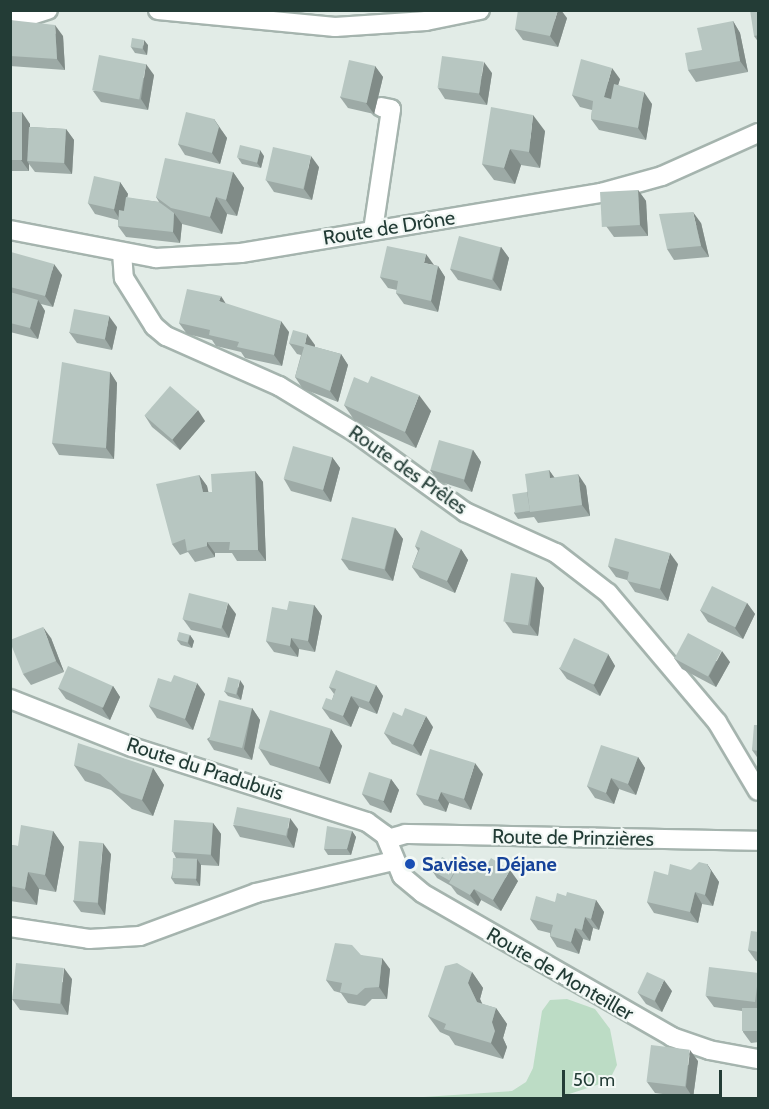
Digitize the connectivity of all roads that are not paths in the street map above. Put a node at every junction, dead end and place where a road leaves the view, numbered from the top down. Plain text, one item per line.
1 (48, 10) edge
2 (158, 10) edge
3 (480, 10) edge
4 (184, 11) edge
5 (10, 22) edge
6 (381, 107) dead end
7 (759, 133) edge
8 (10, 230) edge
9 (373, 230) junction
10 (122, 252) junction
11 (10, 699) edge
12 (759, 791) edge
13 (759, 841) edge
14 (391, 849) junction
15 (10, 927) edge
16 (759, 1059) edge

1 - 5 street
2 - 4 street
3 - 4 street
6 - 9 street
7 - 9 street, Route de Drône
8 - 10 street, Route de Drône
9 - 10 street, Route de Drône
10 - 12 street, Route des Prêles
11 - 14 street, Route du Pradubuis
13 - 14 street, Route de Prinzières
14 - 15 street, Route de Prinzières
14 - 16 street, Route de Monteiller

